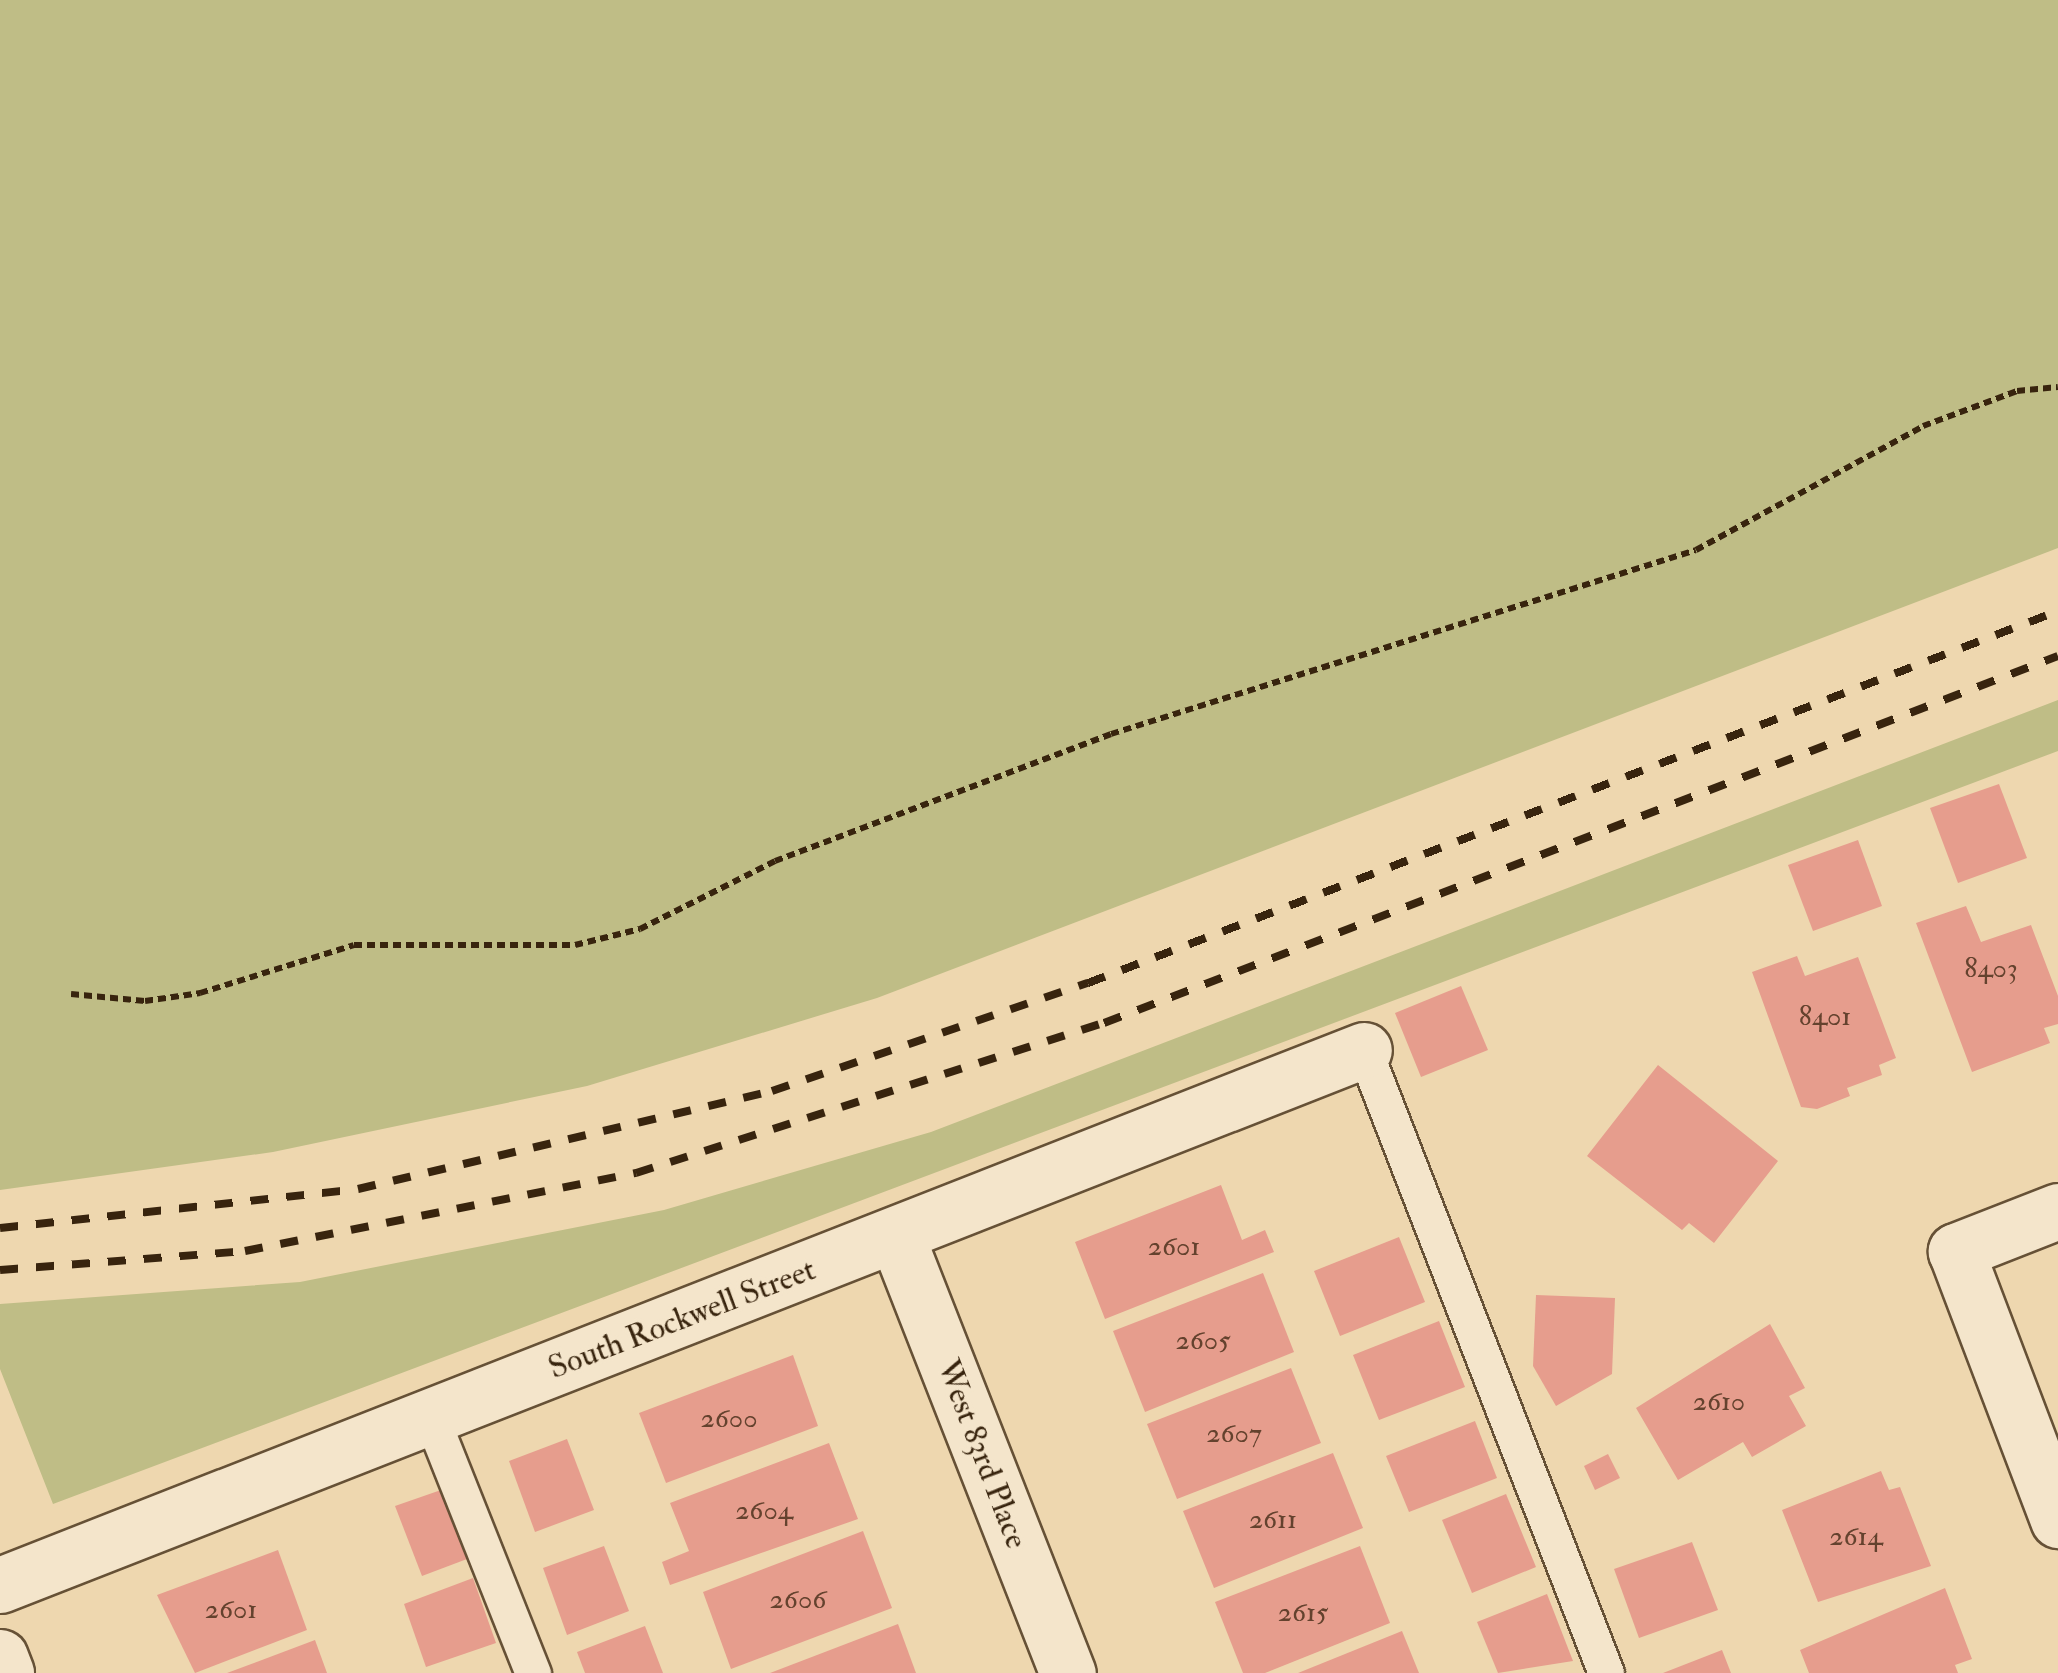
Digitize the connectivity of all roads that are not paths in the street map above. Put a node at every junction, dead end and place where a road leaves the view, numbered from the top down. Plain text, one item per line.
1 (1364, 1050) joint
2 (2058, 1212) edge
3 (896, 1235) junction
4 (431, 1417) junction
5 (2058, 1520) edge
6 (0, 1585) edge
7 (0, 1657) edge
8 (6, 1673) edge
9 (533, 1673) edge
10 (1068, 1673) edge
11 (1606, 1673) edge

1 - 3 street, South Rockwell Street
1 - 11 lane
2 - 5 street
3 - 4 street, South Rockwell Street
3 - 10 street, West 83rd Place
4 - 6 street, South Rockwell Street
4 - 9 lane
7 - 8 street

